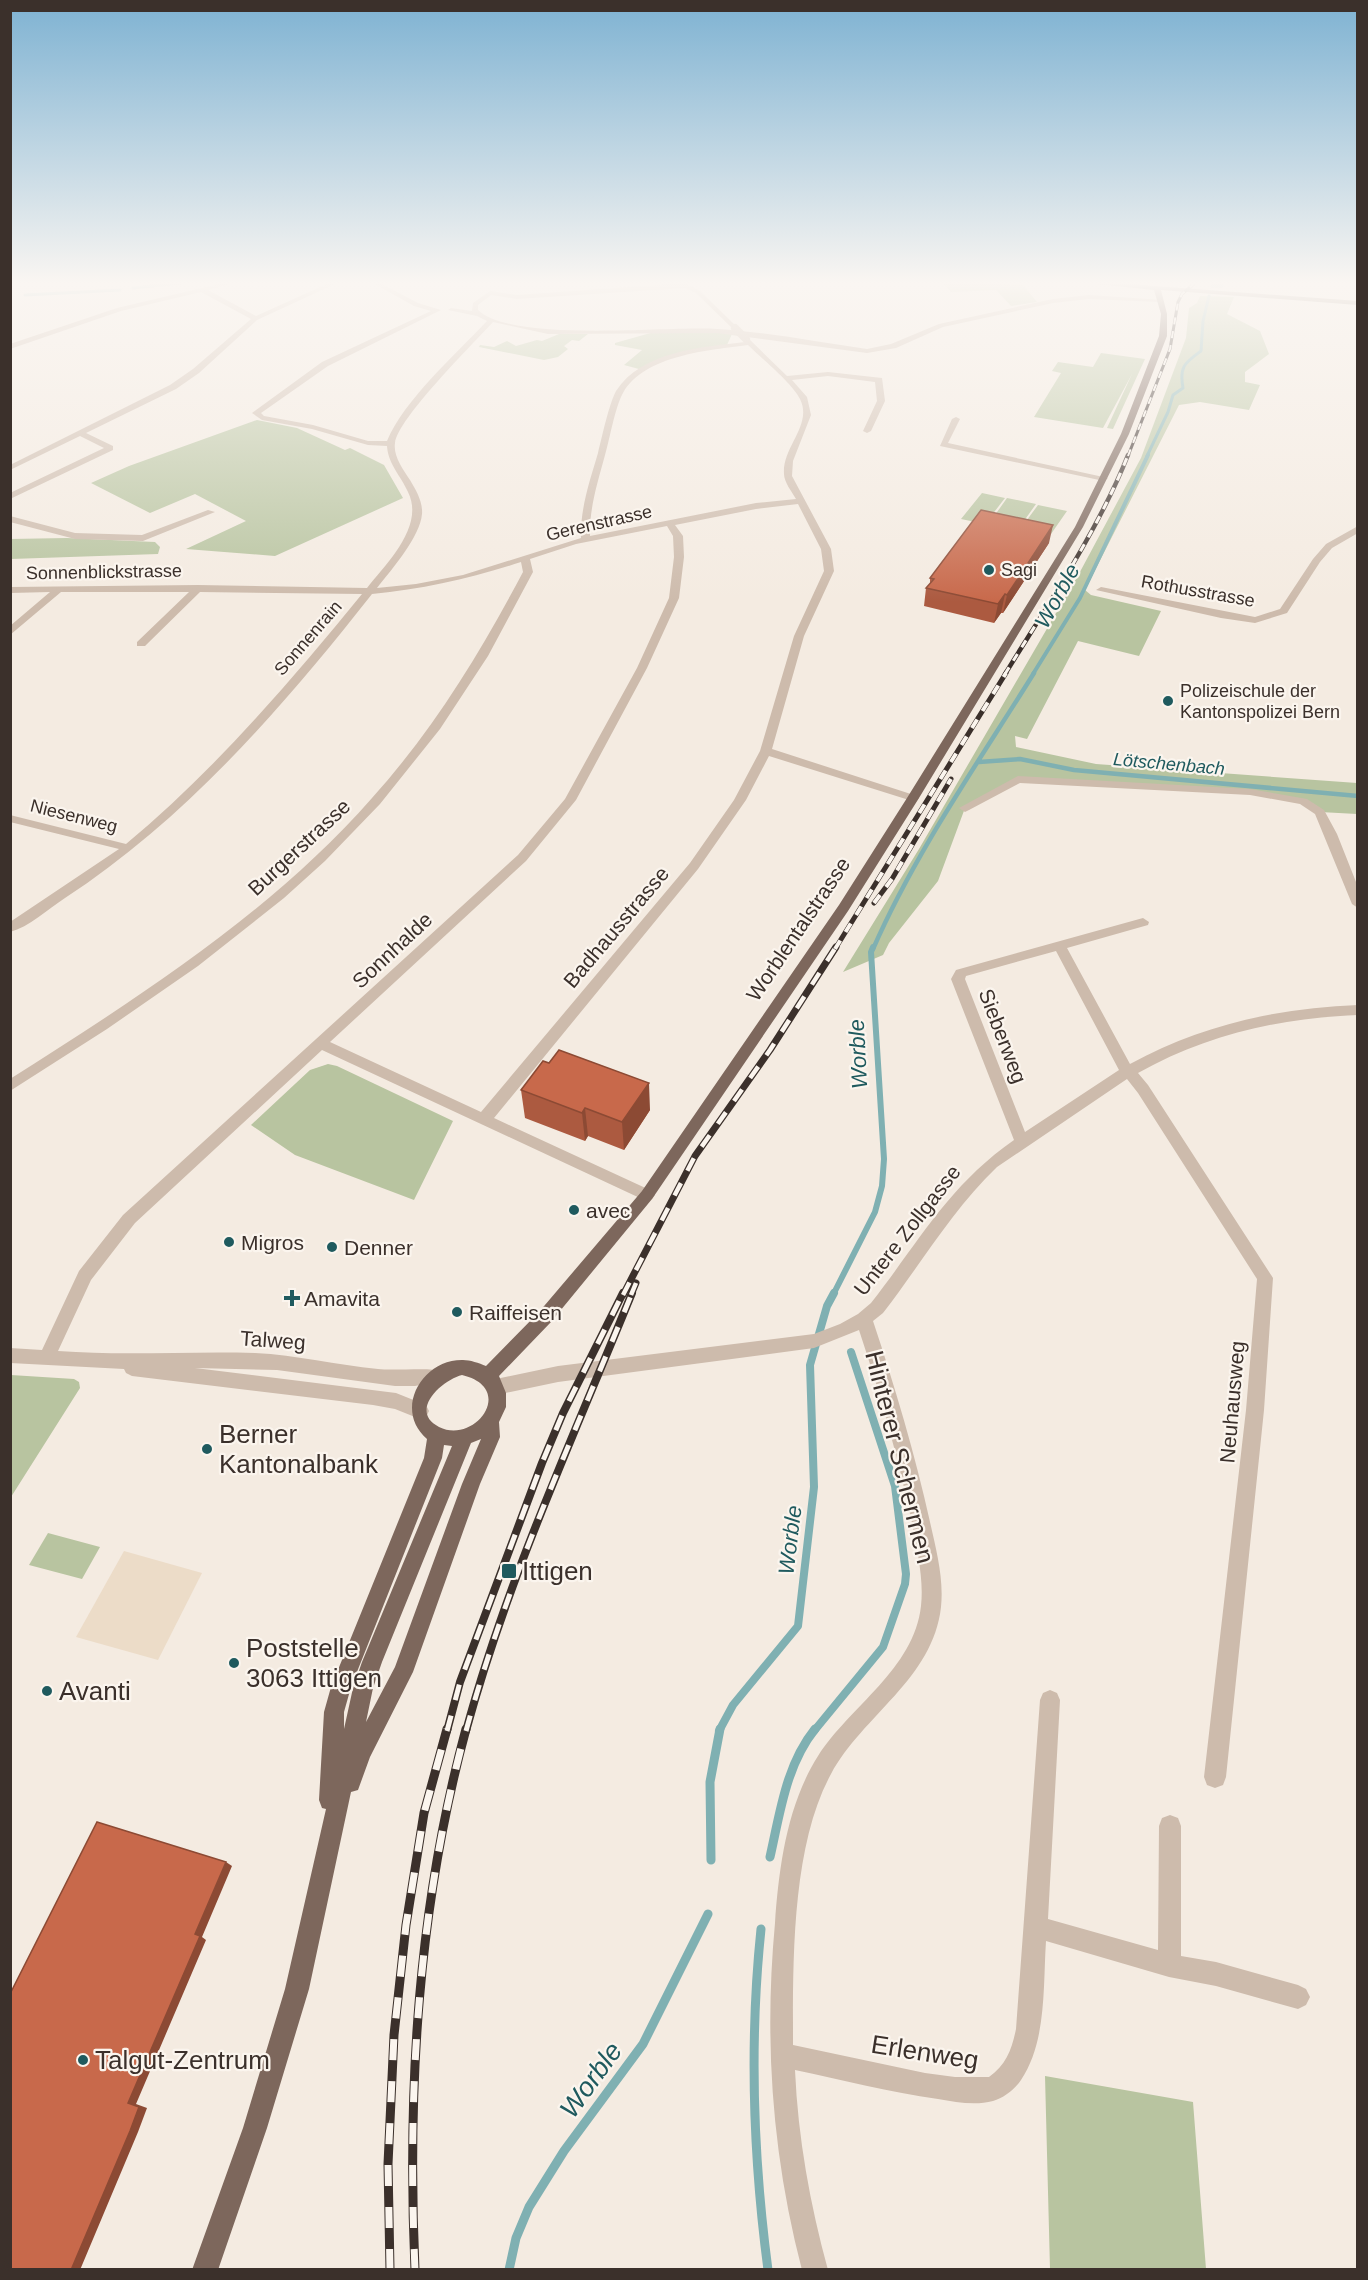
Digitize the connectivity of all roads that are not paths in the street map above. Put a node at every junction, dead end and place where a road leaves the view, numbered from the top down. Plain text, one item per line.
1 (168, 389) edge
2 (288, 389) edge
3 (430, 389) edge
4 (622, 389) edge
5 (796, 389) edge
6 (880, 389) edge
7 (1143, 389) edge
8 (956, 418) dead end
9 (867, 431) dead end
10 (82, 434) junction
11 (391, 444) junction
12 (10, 468) edge
13 (1104, 478) junction
14 (10, 497) edge
15 (800, 501) junction
16 (211, 512) dead end
17 (10, 519) edge
18 (670, 524) junction
19 (1358, 529) edge
20 (585, 540) junction
21 (525, 558) junction
22 (198, 588) junction
23 (59, 589) junction
24 (10, 590) edge
25 (1101, 590) dead end
26 (372, 591) junction
27 (10, 632) edge
28 (141, 644) dead end
29 (766, 751) junction
30 (913, 798) junction
31 (965, 808) dead end
32 (10, 818) edge
33 (129, 848) junction
34 (1358, 904) edge
35 (1143, 922) dead end
36 (10, 928) edge
37 (1059, 944) junction
38 (1358, 1010) edge
39 (321, 1044) junction
40 (1128, 1072) junction
41 (10, 1086) edge
42 (484, 1119) junction
43 (1022, 1142) junction
44 (647, 1195) junction
45 (855, 1324) junction
46 (10, 1356) edge
47 (47, 1357) junction
48 (105, 1361) junction
49 (435, 1376) junction
50 (492, 1381) junction
51 (420, 1410) junction
52 (490, 1421) junction
53 (437, 1435) junction
54 (465, 1437) junction
55 (1050, 1700) dead end
56 (1215, 1777) dead end
57 (1170, 1826) dead end
58 (329, 1836) junction
59 (1036, 1927) junction
60 (1169, 1965) junction
61 (1298, 1997) dead end
62 (782, 2055) junction
63 (205, 2270) edge
64 (815, 2270) edge

1 - 10 street
2 - 11 street
3 - 11 street
4 - 20 street
5 - 15 street, Badhausstrasse
6 - 9 street
7 - 13 main road, Worblentalstrasse
8 - 13 street
10 - 12 street
10 - 14 street
11 - 26 street, Sonnenrain
13 - 30 main road, Worblentalstrasse
15 - 18 street, Gerenstrasse
15 - 29 street, Badhausstrasse
16 - 17 street
18 - 20 street, Gerenstrasse
18 - 39 street, Sonnhalde
19 - 25 street, Rothusstrasse
20 - 21 street, Gerenstrasse
21 - 26 street, Gerenstrasse
21 - 41 street, Burgerstrasse
22 - 23 street, Sonnenblickstrasse
22 - 26 street, Sonnenblickstrasse
22 - 28 street, Sonnenblickstrasse
23 - 24 street, Sonnenblickstrasse
23 - 27 street
26 - 33 street, Sonnenrain
29 - 30 street
29 - 42 street, Badhausstrasse
30 - 44 main road, Worblentalstrasse
31 - 34 street
32 - 33 street, Niesenweg
33 - 36 street, Sonnenrain
35 - 37 street, Sieberweg
37 - 40 street
37 - 43 street, Sieberweg
38 - 40 street, Untere Zollgasse
39 - 42 street
39 - 47 street, Sonnhalde
40 - 43 street, Untere Zollgasse
40 - 56 street, Neuhausweg
42 - 44 street
43 - 45 street, Untere Zollgasse
44 - 50 main road, Worblentalstrasse
45 - 50 street, Untere Zollgasse
45 - 62 street, Hinterer Schermen
46 - 47 street, Talweg
47 - 48 street, Talweg
48 - 49 street, Talweg
48 - 51 street, Talweg
49 - 50 main road
49 - 51 main road
50 - 52 main road
51 - 53 main road
52 - 54 main road
52 - 58 main road
53 - 54 main road
53 - 58 main road
54 - 58 main road
55 - 59 street, Erlenweg
57 - 60 street
58 - 63 main road
59 - 60 street
59 - 62 street, Erlenweg
60 - 61 street
62 - 64 street, Hinterer Schermen

